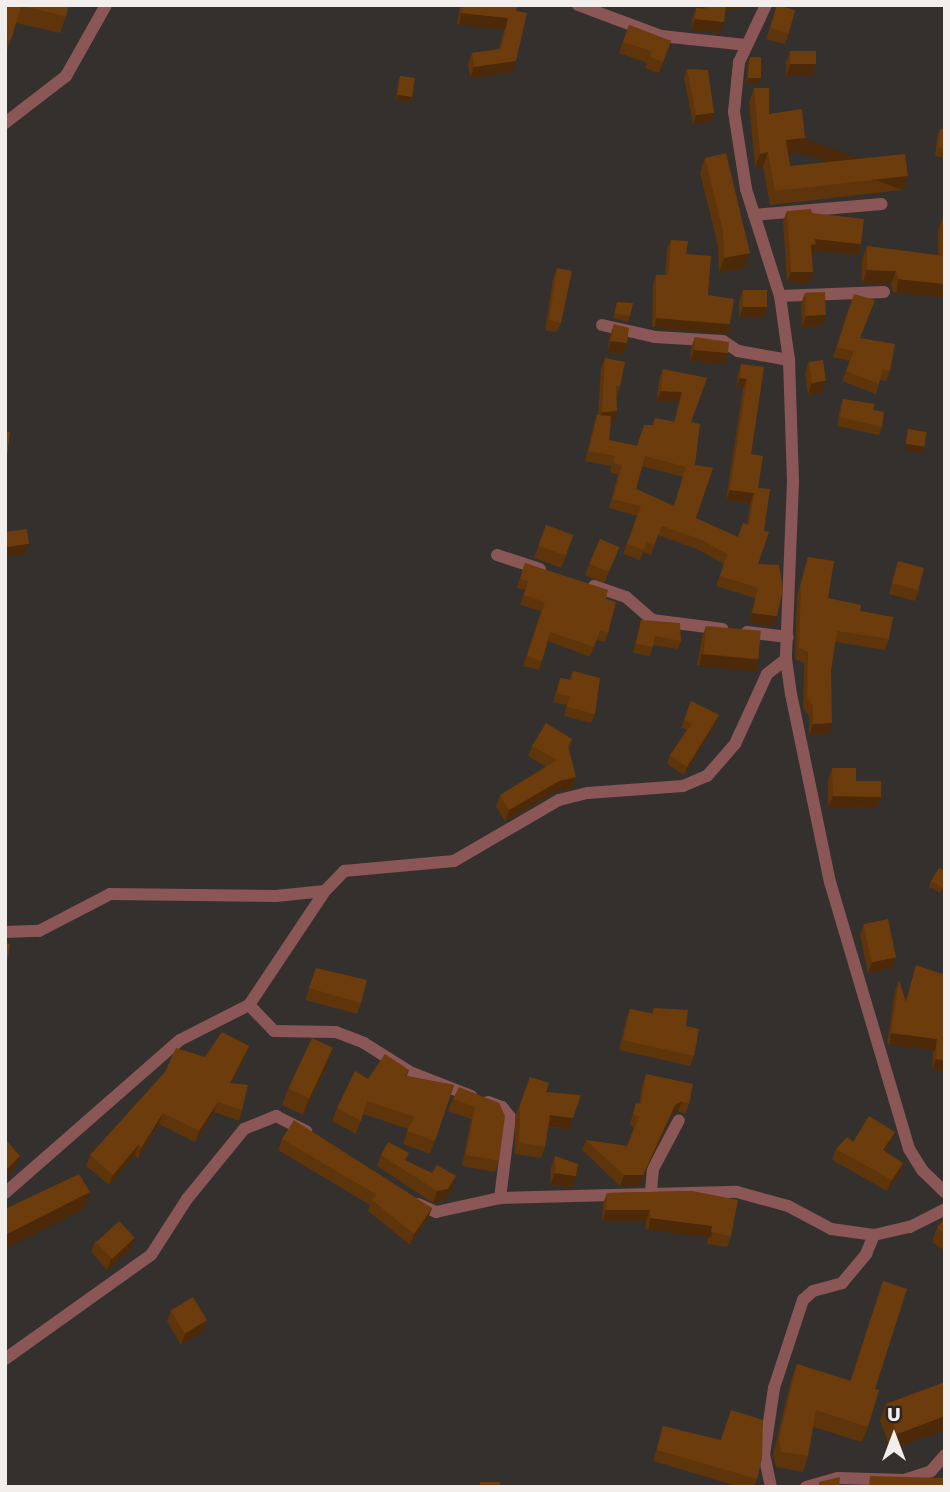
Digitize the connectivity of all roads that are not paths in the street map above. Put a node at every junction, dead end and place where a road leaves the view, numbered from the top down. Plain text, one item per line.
1 (106, 5) edge
2 (578, 5) edge
3 (766, 5) edge
4 (746, 45) junction
5 (5, 123) edge
6 (882, 204) dead end
7 (754, 215) junction
8 (884, 292) dead end
9 (780, 296) junction
10 (602, 325) dead end
11 (789, 359) junction
12 (497, 555) dead end
13 (559, 575) edge
14 (583, 583) edge
15 (788, 638) junction
16 (786, 659) junction
17 (325, 891) junction
18 (5, 924) edge
19 (39, 931) junction
20 (5, 932) edge
21 (249, 1005) junction
22 (679, 1120) dead end
23 (314, 1137) edge
24 (651, 1191) junction
25 (945, 1192) edge
26 (5, 1193) edge
27 (405, 1195) edge
28 (500, 1198) junction
29 (945, 1209) edge
30 (874, 1235) junction
31 (5, 1359) edge
32 (945, 1455) edge
33 (771, 1487) edge
34 (806, 1487) edge

1 - 5 street
2 - 4 street
3 - 4 street
4 - 7 street
6 - 7 street
7 - 9 street
8 - 9 street
9 - 11 street
10 - 11 street
11 - 15 street
12 - 13 street
14 - 15 street
15 - 16 street
16 - 17 street
16 - 25 street
17 - 19 street
17 - 21 street
18 - 19 street
19 - 20 street
21 - 26 street
21 - 28 street
22 - 24 street
23 - 31 street
24 - 28 street
24 - 30 street
27 - 28 street
29 - 30 street
30 - 33 street
32 - 34 street

